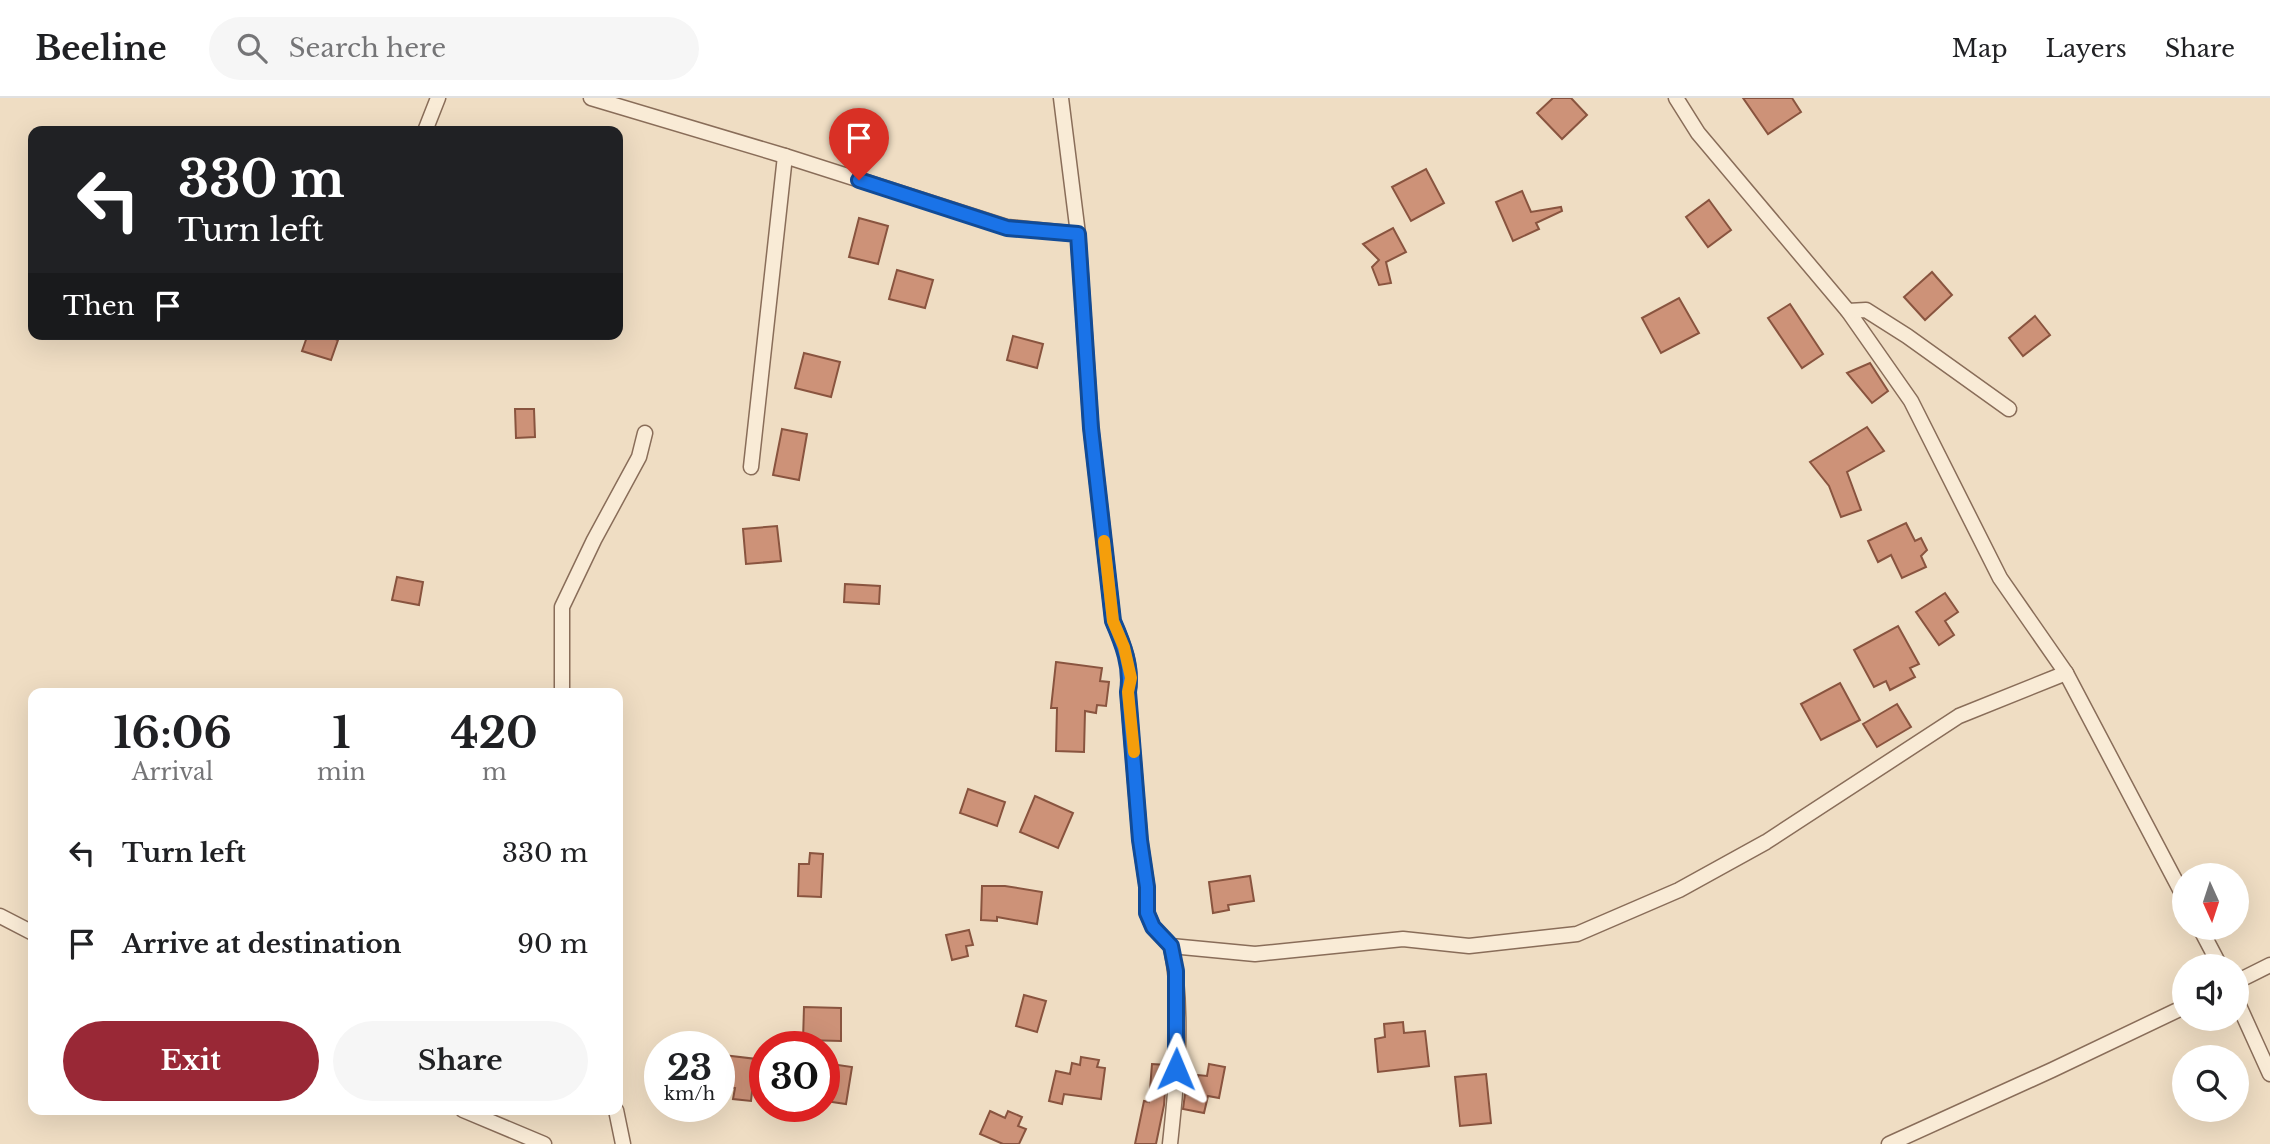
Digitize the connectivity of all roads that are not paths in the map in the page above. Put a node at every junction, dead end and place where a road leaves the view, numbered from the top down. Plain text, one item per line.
1 (438, 98) edge
2 (591, 98) edge
3 (1061, 98) edge
4 (1676, 98) edge
5 (427, 126) edge
6 (785, 156) junction
7 (1078, 234) junction
8 (1847, 311) junction
9 (2009, 409) dead end
10 (645, 433) dead end
11 (751, 467) dead end
12 (2066, 673) junction
13 (562, 688) edge
14 (2172, 874) edge
15 (0, 916) edge
16 (28, 930) edge
17 (1171, 946) junction
18 (2270, 965) edge
19 (2249, 976) edge
20 (2172, 1013) edge
21 (2249, 1028) edge
22 (2270, 1074) edge
23 (475, 1115) edge
24 (617, 1115) edge
25 (544, 1144) edge
26 (623, 1144) edge
27 (1170, 1144) edge
28 (1889, 1144) edge

1 - 5 street
2 - 6 street
3 - 7 street
4 - 8 street
6 - 7 street
6 - 11 street
7 - 17 street
8 - 9 street
8 - 12 street
10 - 13 street
12 - 14 street
12 - 17 street
15 - 16 street
17 - 27 street
18 - 19 street
20 - 28 street
21 - 22 street
23 - 25 street
24 - 26 street

